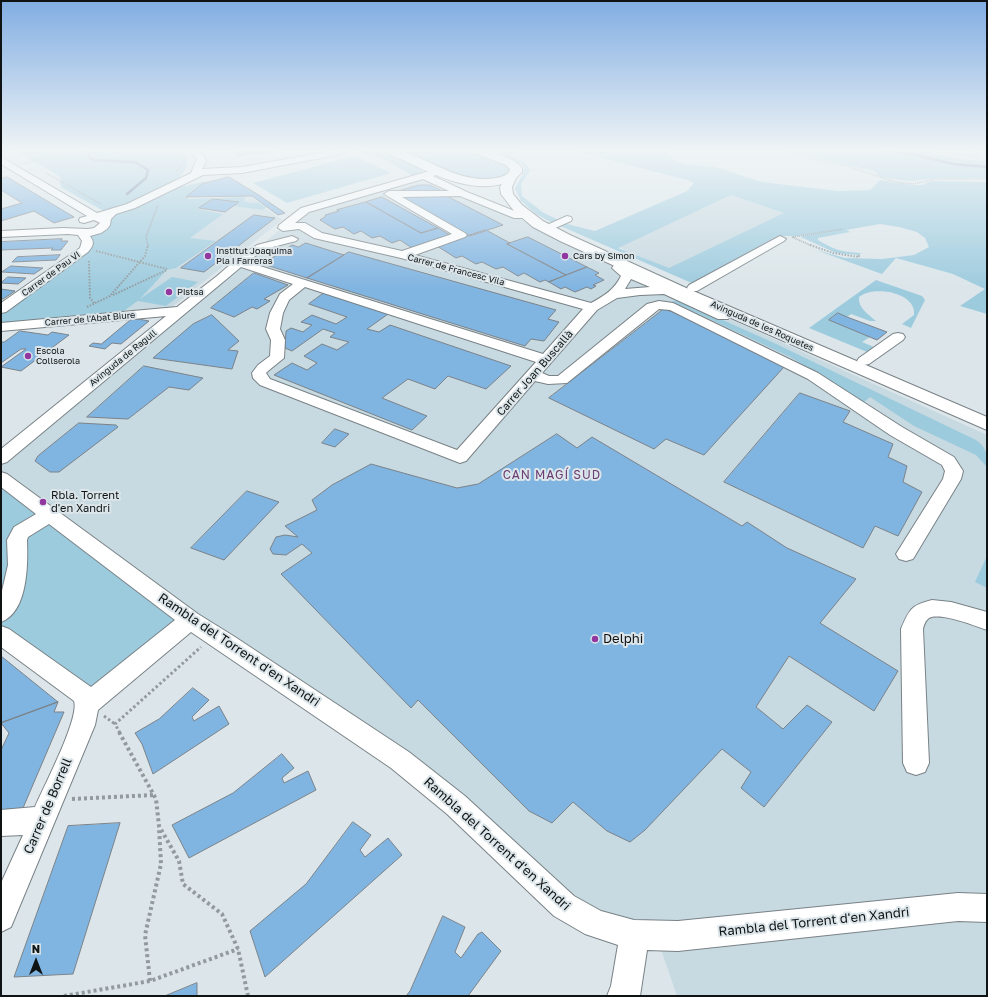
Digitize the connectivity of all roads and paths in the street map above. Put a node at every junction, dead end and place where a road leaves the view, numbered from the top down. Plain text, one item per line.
1 (68, 197) edge
2 (76, 197) edge
3 (150, 197) edge
4 (161, 197) edge
5 (364, 197) edge
6 (392, 197) edge
7 (470, 197) edge
8 (499, 197) edge
9 (509, 197) edge
10 (301, 213) junction
11 (519, 213) junction
12 (100, 216) junction
13 (556, 226) junction
14 (843, 229) dead end
15 (280, 230) junction
16 (77, 233) junction
17 (300, 233) junction
18 (1, 234) edge
19 (792, 238) junction
20 (780, 239) joint
21 (261, 247) junction
22 (95, 251) dead end
23 (403, 255) junction
24 (90, 256) dead end
25 (859, 256) dead end
26 (242, 260) junction
27 (139, 263) junction
28 (620, 270) junction
29 (303, 283) junction
30 (693, 288) junction
31 (618, 290) junction
32 (668, 292) junction
33 (110, 296) junction
34 (94, 304) junction
35 (87, 307) dead end
36 (592, 307) junction
37 (1, 309) edge
38 (180, 311) junction
39 (723, 316) joint
40 (1, 327) edge
41 (898, 337) dead end
42 (546, 360) junction
43 (864, 361) junction
44 (533, 375) junction
45 (987, 414) edge
46 (987, 424) edge
47 (987, 435) edge
48 (1, 458) edge
49 (1, 478) edge
50 (50, 514) junction
51 (906, 554) dead end
52 (1, 613) edge
53 (190, 620) junction
54 (987, 621) edge
55 (1, 635) edge
56 (215, 635) junction
57 (85, 699) junction
58 (916, 762) dead end
59 (154, 795) junction
60 (47, 810) junction
61 (1, 823) edge
62 (159, 826) junction
63 (987, 908) edge
64 (1, 916) edge
65 (634, 935) junction
66 (238, 949) junction
67 (150, 981) junction
68 (64, 996) edge
69 (248, 996) edge
70 (623, 996) edge

1 - 12 street
2 - 12 path
3 - 12 street
4 - 27 path
5 - 10 street
6 - 23 street
7 - 11 street
8 - 11 main road
9 - 11 main road
10 - 15 street, Carrer de Francesc Vila
10 - 17 street
11 - 13 main road
12 - 16 street
12 - 16 street
13 - 28 street
13 - 30 main road
13 - 46 main road, Avinguda de les Roquetes
14 - 19 path
15 - 17 street
15 - 17 street
15 - 21 street, Carrer de Francesc Vila
16 - 18 street
16 - 37 street, Carrer de Pau VI
17 - 21 street, Carrer de Francesc Vila
17 - 23 street, Carrer de Francesc Vila
19 - 20 path
19 - 25 path
20 - 30 street
21 - 26 street, Carrer de Francesc Vila
22 - 27 path
23 - 36 street, Carrer de Francesc Vila
24 - 34 path
26 - 29 street
26 - 38 street, Avinguda de Ragull
27 - 33 path
27 - 33 path
28 - 31 street
28 - 32 street
29 - 42 street
29 - 44 street, Carrer Joan Buscallà
30 - 43 main road
31 - 32 street, Carrer Joan Buscallà
31 - 36 street, Carrer Joan Buscallà
32 - 39 street
33 - 34 path
34 - 35 path
36 - 42 street, Carrer Joan Buscallà
38 - 40 street, Carrer de l'Abat Biure
38 - 48 street, Avinguda de Ragull
39 - 47 main road
41 - 43 street
42 - 44 street, Carrer Joan Buscallà
43 - 45 main road
44 - 51 street
49 - 50 street, Rambla del Torrent d'en Xandri
50 - 52 street
50 - 53 street, Rambla del Torrent d'en Xandri
53 - 56 street, Rambla del Torrent d'en Xandri
53 - 57 street
54 - 58 street
55 - 57 street
56 - 59 path
56 - 65 street, Rambla del Torrent d'en Xandri
57 - 60 street, Carrer de Borrell
59 - 60 path
59 - 62 path
60 - 61 street
60 - 64 street, Carrer de Borrell
62 - 66 path
62 - 67 path
63 - 65 street, Rambla del Torrent d'en Xandri
65 - 70 street
66 - 67 path
66 - 69 path
67 - 68 path

